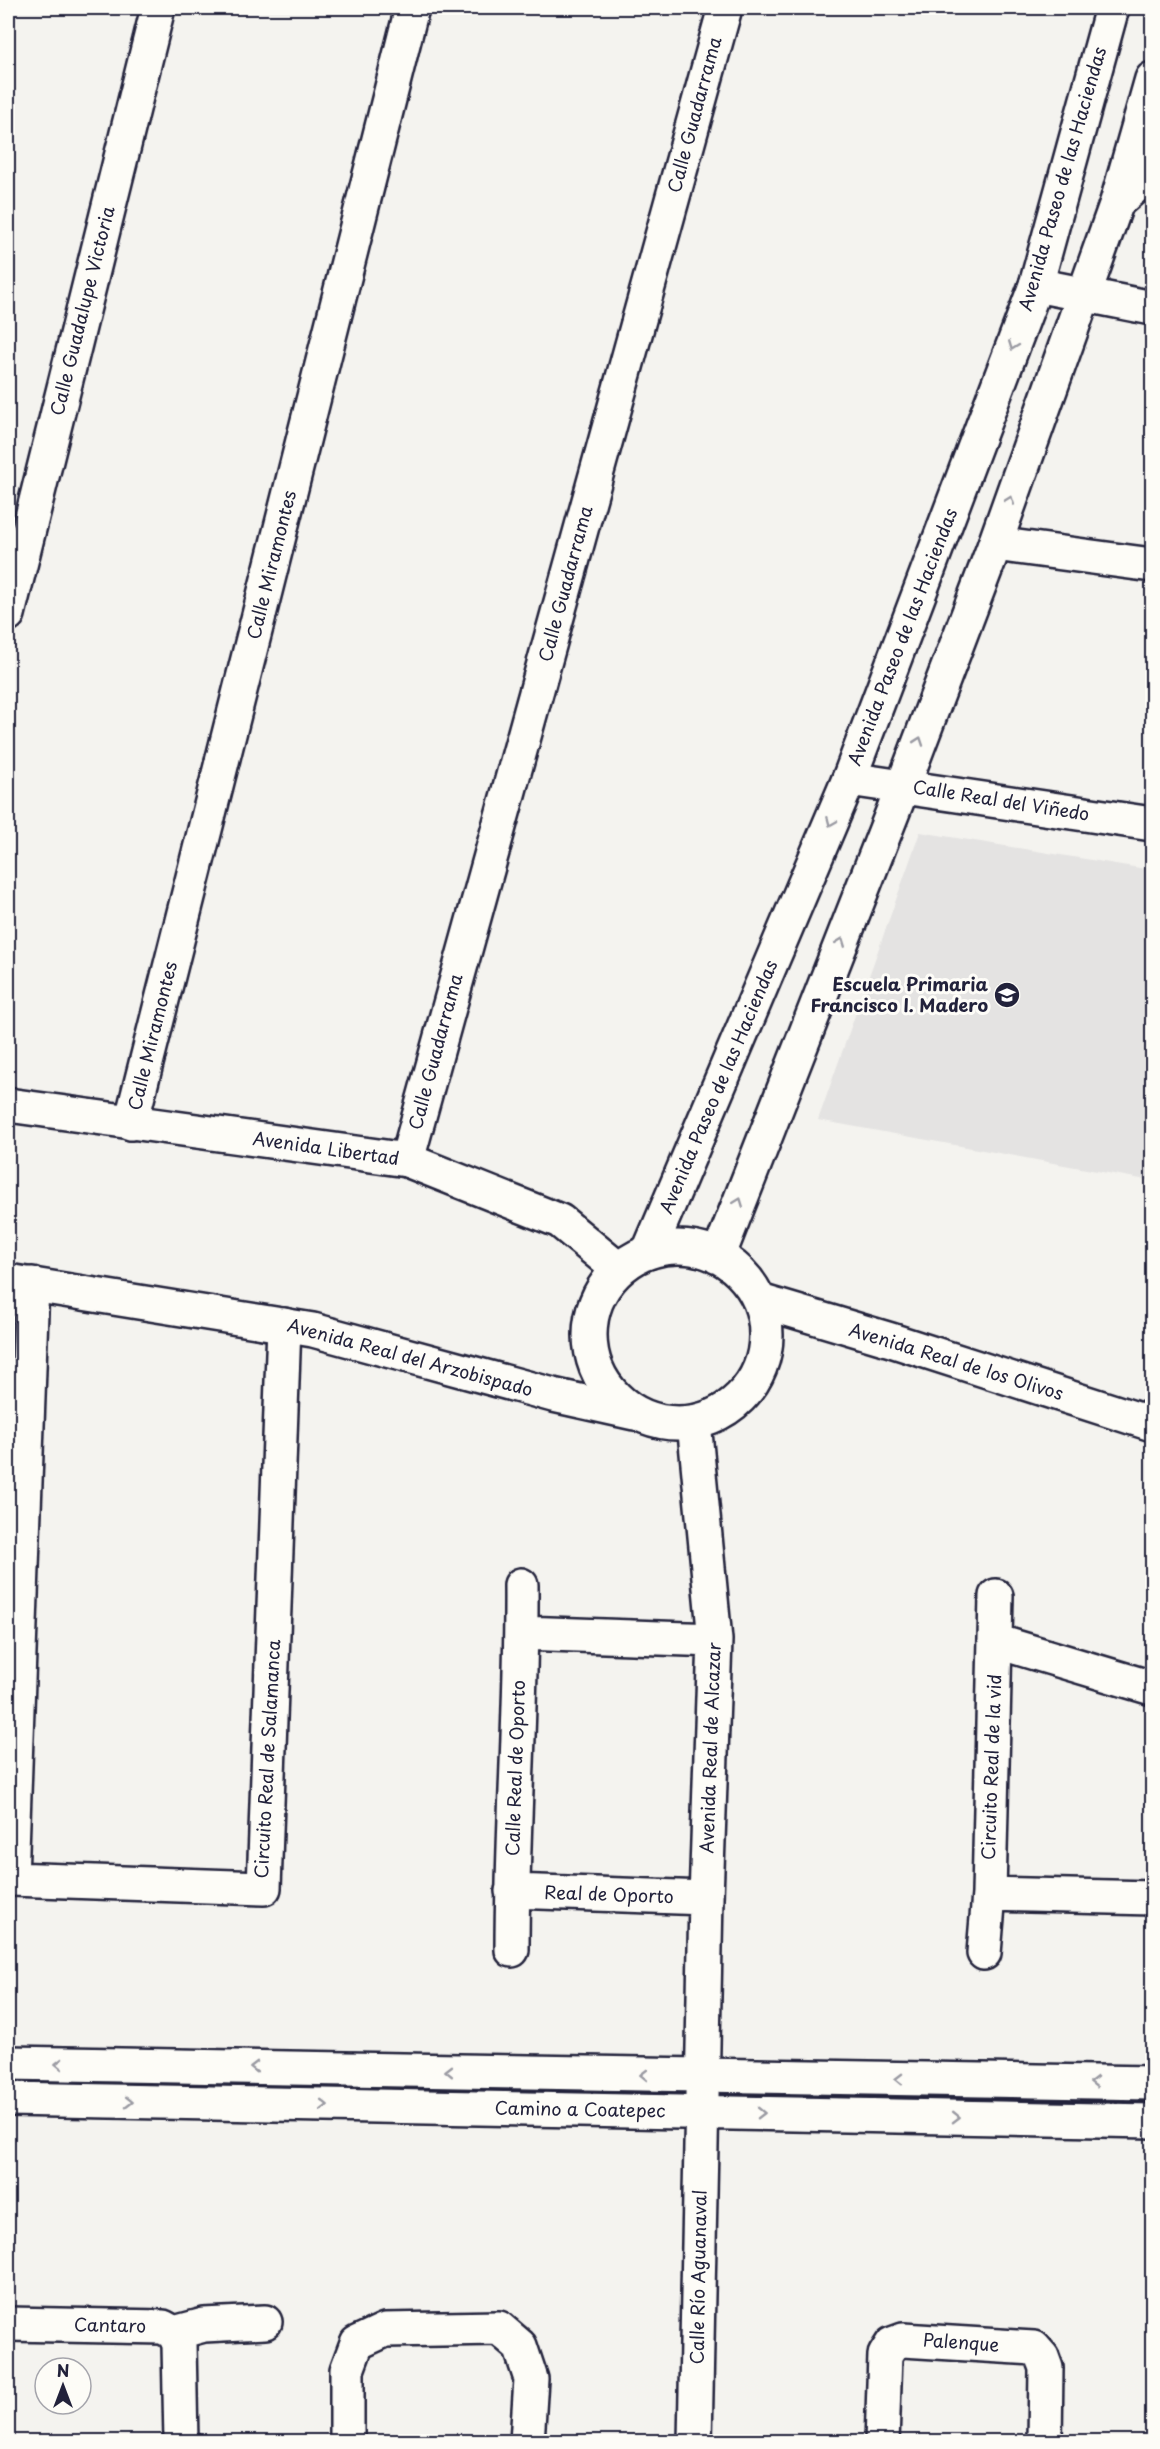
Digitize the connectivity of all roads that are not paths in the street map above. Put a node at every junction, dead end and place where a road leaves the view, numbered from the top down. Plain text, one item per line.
1 (158, 8) edge
2 (412, 8) edge
3 (725, 8) edge
4 (1112, 8) edge
5 (1152, 80) edge
6 (1152, 172) edge
7 (1117, 202) junction
8 (1036, 285) junction
9 (1083, 296) junction
10 (1152, 308) edge
11 (995, 544) junction
12 (1152, 566) edge
13 (8, 614) edge
14 (849, 778) junction
15 (903, 786) junction
16 (1152, 824) edge
17 (8, 1105) edge
18 (131, 1123) junction
19 (407, 1160) junction
20 (649, 1251) junction
21 (718, 1257) junction
22 (618, 1269) junction
23 (20, 1282) edge
24 (760, 1301) junction
25 (284, 1324) junction
26 (634, 1413) junction
27 (694, 1422) junction
28 (1152, 1424) edge
29 (521, 1585) dead end
30 (996, 1596) dead end
31 (522, 1633) junction
32 (715, 1640) junction
33 (995, 1641) junction
34 (1152, 1688) edge
35 (512, 1891) junction
36 (988, 1894) junction
37 (706, 1898) junction
38 (1152, 1898) edge
39 (512, 1950) dead end
40 (984, 1953) dead end
41 (8, 2062) edge
42 (703, 2076) junction
43 (1152, 2083) edge
44 (8, 2100) edge
45 (703, 2112) junction
46 (1152, 2121) edge
47 (265, 2322) dead end
48 (8, 2324) edge
49 (174, 2333) junction
50 (180, 2442) edge
51 (347, 2442) edge
52 (527, 2442) edge
53 (695, 2442) edge
54 (882, 2442) edge
55 (1045, 2442) edge

1 - 13 street, Calle Guadalupe Victoria
2 - 18 street, Calle Miramontes
3 - 19 street, Calle Guadarrama
4 - 8 street, Avenida Paseo de las Haciendas
5 - 7 street
6 - 7 street
7 - 9 street
8 - 9 street
8 -> 14 street, Avenida Paseo de las Haciendas
9 - 10 street
11 -> 9 street
11 - 12 street
15 -> 11 street
14 - 15 street, Calle Real del Viñedo
14 -> 20 street, Avenida Paseo de las Haciendas
15 - 16 street, Calle Real del Viñedo
21 -> 15 street
17 - 18 street, Avenida Libertad
18 - 19 street, Avenida Libertad
19 - 22 street, Avenida Libertad
20 - 21 street
20 - 22 street
21 - 24 street
22 - 26 street
23 - 25 street, Avenida Real del Arzobispado
23 - 25 street, Circuito Real de Salamanca
24 - 27 street
24 - 28 street, Avenida Real de los Olivos
25 - 26 street, Avenida Real del Arzobispado
26 - 27 street
27 - 32 street, Avenida Real de Alcazar
29 - 31 street, Calle Real de Oporto
30 - 33 street, Circuito Real de la vid
31 - 32 street
31 - 35 street, Calle Real de Oporto
32 - 37 street, Avenida Real de Alcazar
33 - 34 street
33 - 36 street, Circuito Real de la vid
35 - 37 street, Real de Oporto
35 - 39 street, Calle Real de Oporto
36 - 38 street
36 - 40 street, Circuito Real de la vid
37 - 42 street, Avenida Real de Alcazar
42 -> 41 street, Camino a Coatepec
43 -> 42 street, Camino a Coatepec
42 - 45 street, Calle Río Aguanaval
44 -> 45 street, Camino a Coatepec
45 -> 46 street, Camino a Coatepec
45 - 53 street, Calle Río Aguanaval
47 - 49 street
48 - 49 street, Cantaro
49 - 50 street
51 - 52 street
54 - 55 street, Palenque

